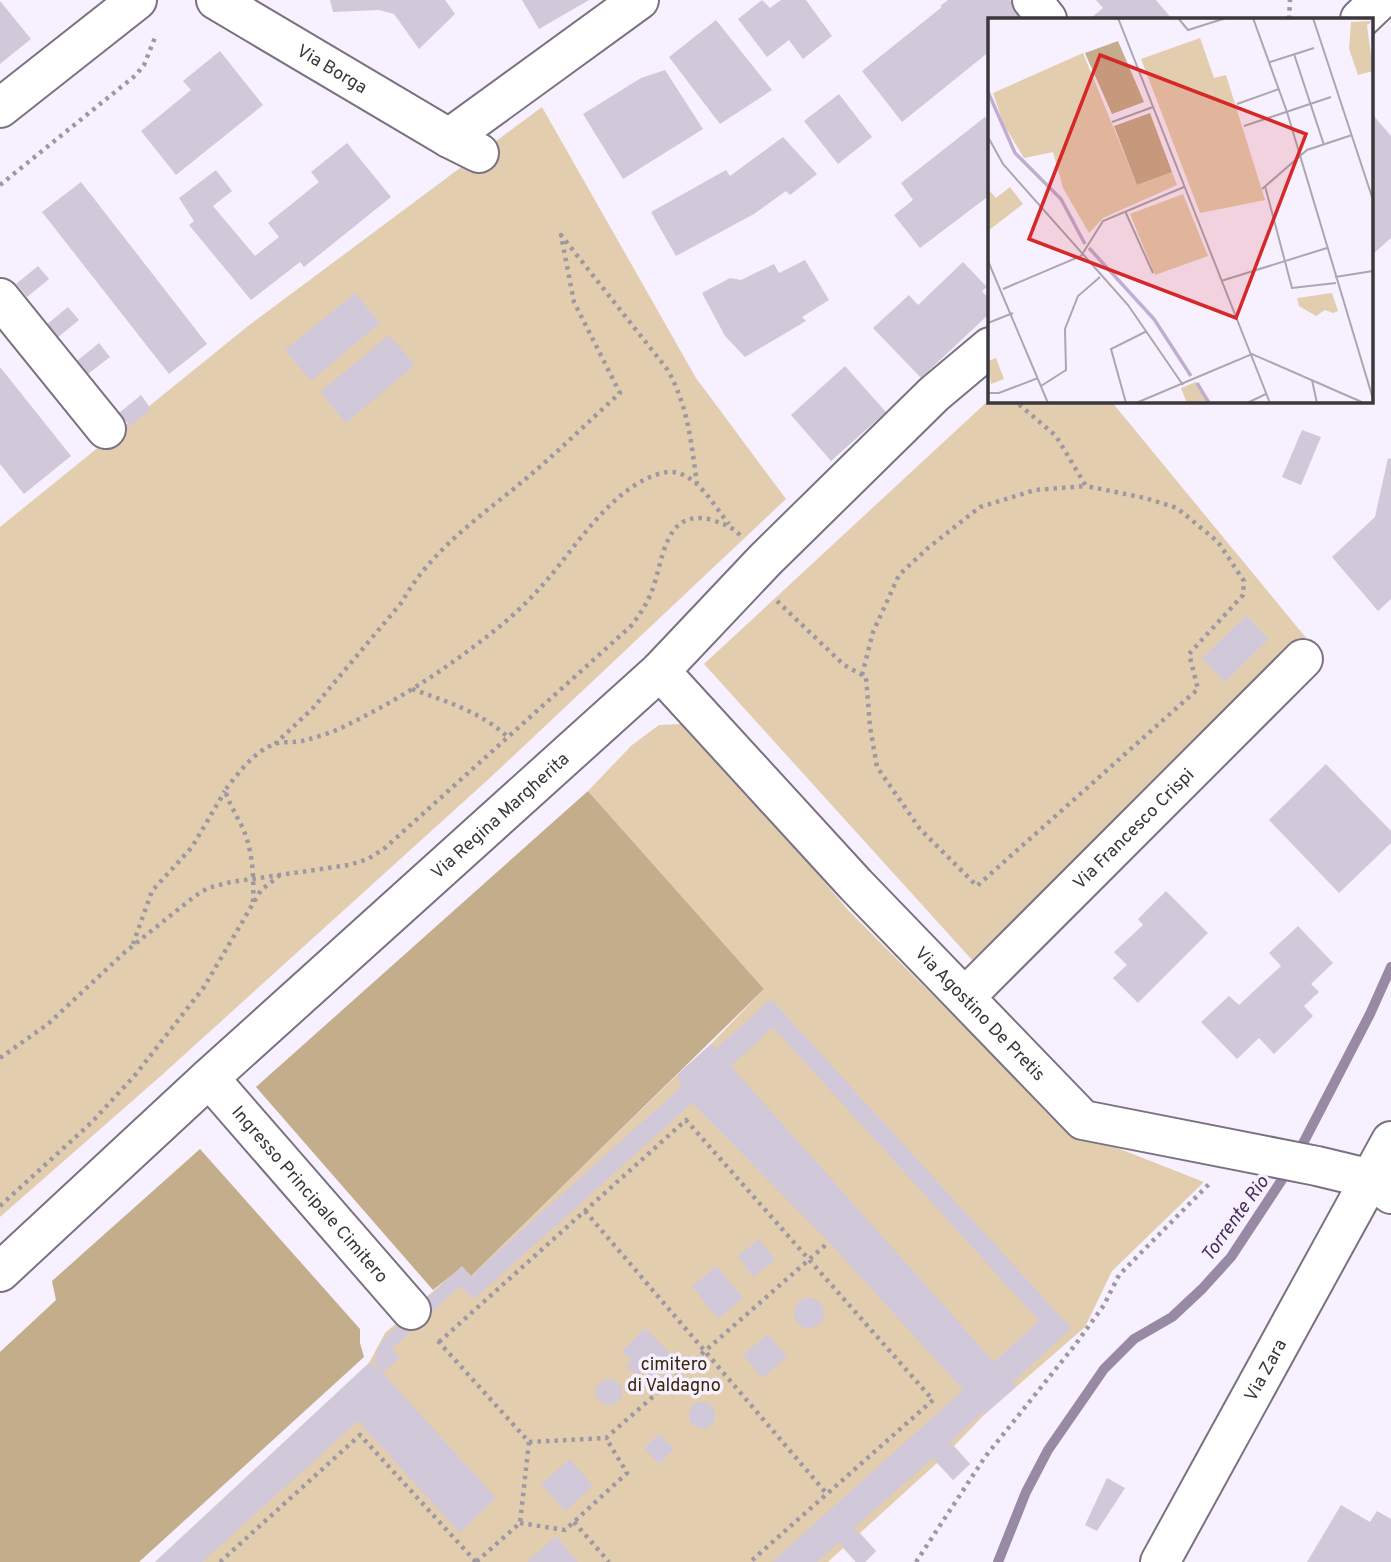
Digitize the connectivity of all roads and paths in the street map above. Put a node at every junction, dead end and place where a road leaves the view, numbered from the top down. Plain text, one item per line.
1 (216, 0) edge
2 (639, 0) edge
3 (1032, 0) edge
4 (1290, 0) edge
5 (1380, 0) edge
6 (148, 12) edge
7 (1046, 18) edge
8 (1289, 18) edge
9 (1361, 18) edge
10 (0, 108) edge
11 (0, 185) edge
12 (0, 298) edge
13 (988, 349) edge
14 (1016, 402) edge
15 (106, 429) dead end
16 (697, 483) junction
17 (1086, 486) junction
18 (729, 525) junction
19 (766, 576) junction
20 (1303, 659) dead end
21 (660, 671) junction
22 (862, 675) junction
23 (412, 689) junction
24 (509, 738) junction
25 (275, 744) junction
26 (225, 790) junction
27 (279, 875) junction
28 (254, 879) junction
29 (253, 902) junction
30 (133, 946) junction
31 (965, 997) junction
32 (0, 1058) edge
33 (209, 1079) junction
34 (1391, 1141) edge
35 (1214, 1179) dead end
36 (1381, 1187) edge
37 (0, 1206) edge
38 (585, 1211) junction
39 (829, 1242) dead end
40 (809, 1259) junction
41 (0, 1272) edge
42 (420, 1321) joint
43 (439, 1342) junction
44 (705, 1351) junction
45 (607, 1438) junction
46 (529, 1442) junction
47 (827, 1494) junction
48 (574, 1522) junction
49 (520, 1523) junction
50 (228, 1555) junction
51 (220, 1562) edge
52 (234, 1562) edge
53 (476, 1562) edge
54 (609, 1562) edge
55 (750, 1562) edge
56 (916, 1562) edge
57 (1160, 1562) edge

1 - 2 street, Via Borga
3 - 7 street
4 - 8 path
5 - 9 street
6 - 10 street
6 - 11 path
12 - 15 street
13 - 19 street, Via Regina Margherita
14 - 17 path
16 - 18 path
16 - 23 path
16 - 25 path
17 - 22 path
17 - 22 path
18 - 19 path
18 - 24 path
19 - 21 street, Via Regina Margherita
19 - 22 path
20 - 31 street, Via Francesco Crispi
21 - 31 street, Via Agostino De Pretis
21 - 33 street, Via Regina Margherita
23 - 24 path
23 - 25 path
24 - 27 path
25 - 26 path
26 - 28 path
26 - 30 path
27 - 28 path
27 - 29 path
28 - 29 path
28 - 30 path
29 - 37 path
30 - 32 path
31 - 36 street, Via Agostino De Pretis
33 - 41 street, Via Regina Margherita
33 - 42 street, Ingresso Principale Cimitero
34 - 36 street, Via Zara
35 - 56 path
36 - 57 street, Via Zara
38 - 40 path
38 - 43 path
38 - 44 path
39 - 40 path
40 - 44 path
40 - 47 path
42 - 43 path
43 - 46 path
44 - 45 path
44 - 47 path
45 - 46 path
45 - 48 path
46 - 49 path
47 - 55 path
48 - 49 path
48 - 54 path
49 - 53 path
50 - 51 path
50 - 52 path
50 - 53 path

